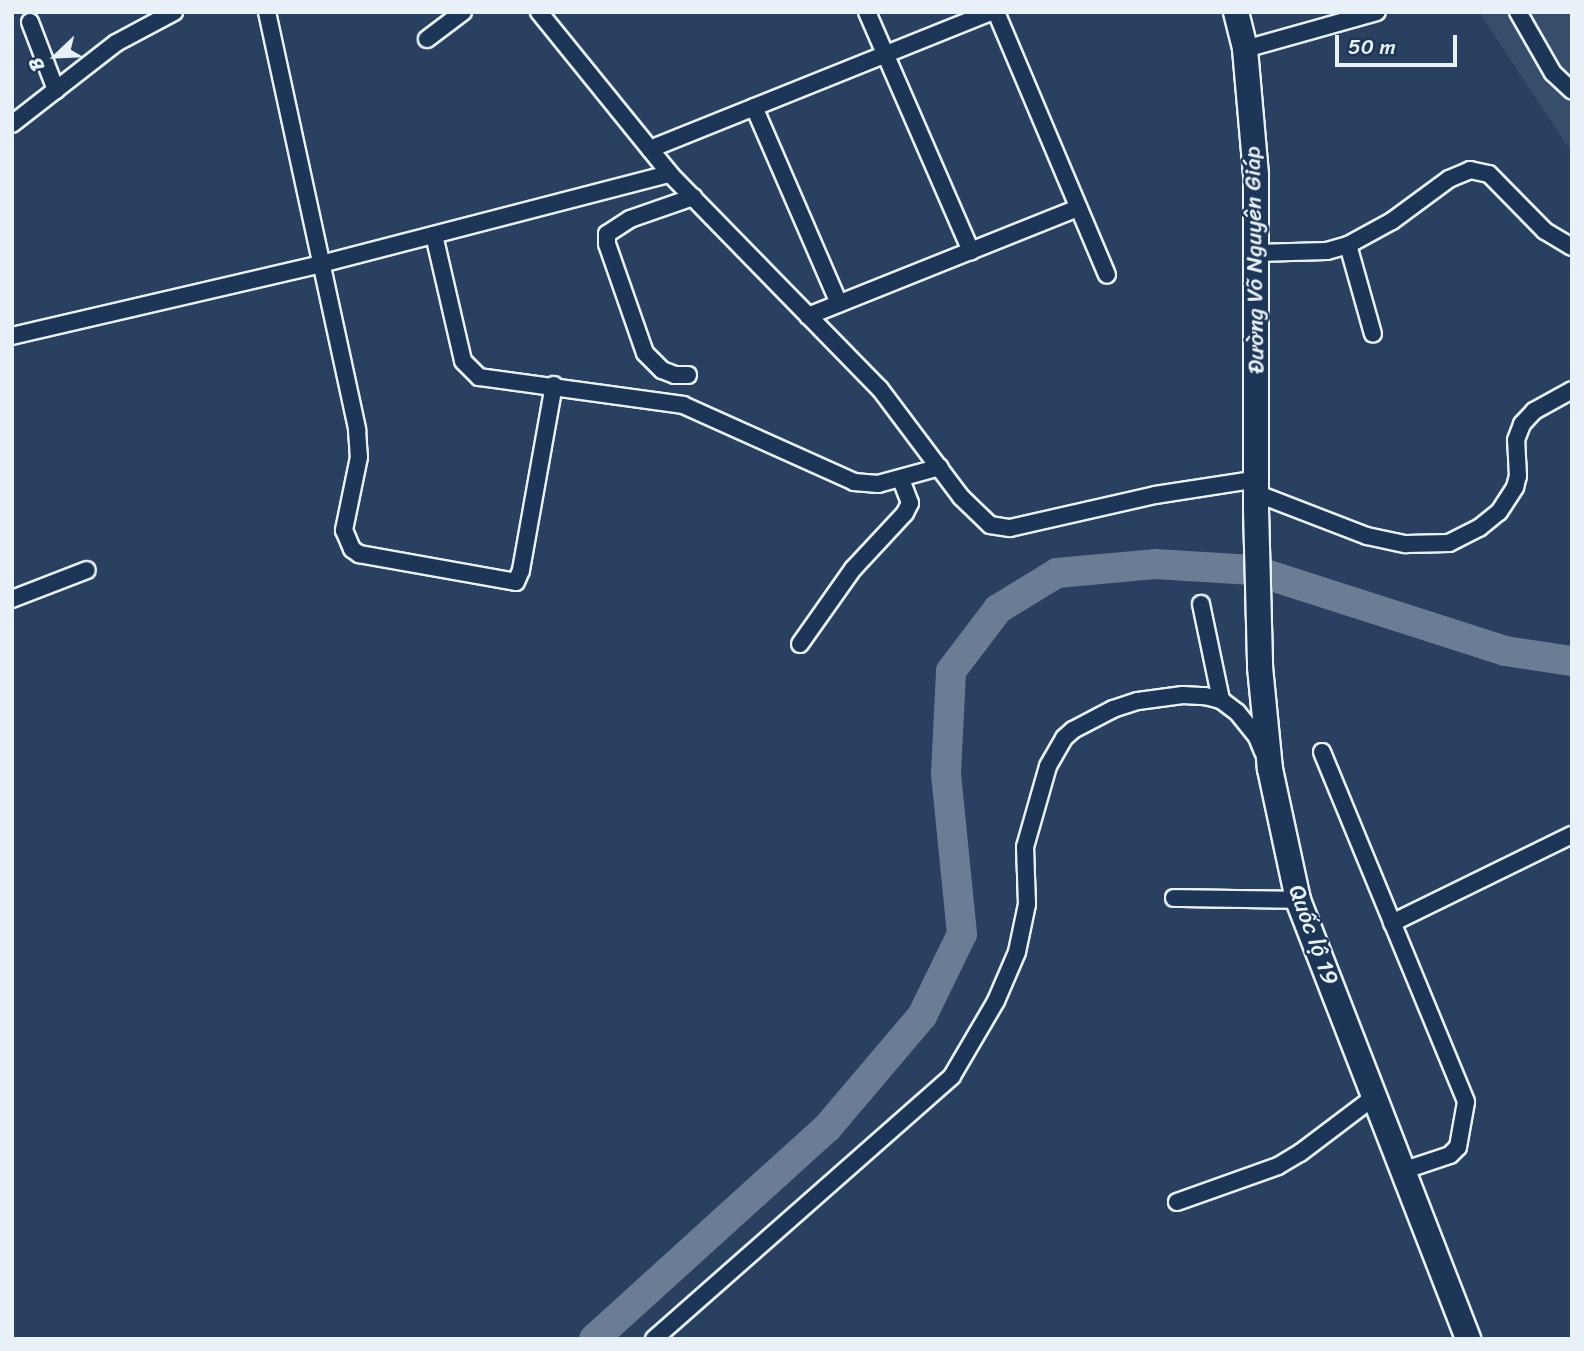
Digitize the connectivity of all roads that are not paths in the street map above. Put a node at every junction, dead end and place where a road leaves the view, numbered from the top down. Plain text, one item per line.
1 (174, 12) edge
2 (267, 12) edge
3 (463, 12) edge
4 (539, 12) edge
5 (867, 12) edge
6 (990, 12) edge
7 (996, 12) edge
8 (1237, 12) edge
9 (1377, 12) edge
10 (1518, 12) edge
11 (30, 22) dead end
12 (427, 39) dead end
13 (1245, 49) junction
14 (886, 54) junction
15 (56, 90) junction
16 (1572, 91) edge
17 (754, 107) junction
18 (12, 124) edge
19 (650, 149) junction
20 (670, 174) junction
21 (693, 197) junction
22 (1078, 208) junction
23 (434, 235) junction
24 (1348, 245) junction
25 (1572, 247) edge
26 (971, 251) junction
27 (1256, 253) junction
28 (321, 264) junction
29 (1107, 275) dead end
30 (839, 303) junction
31 (808, 316) junction
32 (1373, 334) dead end
33 (12, 336) edge
34 (688, 375) dead end
35 (554, 385) junction
36 (1572, 390) edge
37 (940, 467) junction
38 (901, 479) junction
39 (1257, 494) junction
40 (87, 570) dead end
41 (12, 599) edge
42 (1201, 604) dead end
43 (800, 644) dead end
44 (1221, 700) junction
45 (1322, 752) dead end
46 (1270, 769) junction
47 (1572, 835) edge
48 (1174, 898) dead end
49 (1298, 900) junction
50 (1392, 923) junction
51 (1374, 1097) junction
52 (1405, 1170) junction
53 (1177, 1202) dead end
54 (654, 1339) edge
55 (1468, 1339) edge

1 - 15 street
2 - 28 street
3 - 12 street
4 - 19 street
5 - 14 street
6 - 14 street
7 - 22 street
8 - 13 highway, Đường Võ Nguyên Giáp
9 - 13 street
10 - 16 street
11 - 15 street
13 - 27 highway, Đường Võ Nguyên Giáp
14 - 17 street
14 - 26 street
15 - 18 street
17 - 19 street
17 - 30 street
19 - 20 street
20 - 21 street
20 - 23 street
21 - 31 street
21 - 34 street
22 - 26 street
22 - 29 street
23 - 28 street
23 - 35 street
24 - 25 street
24 - 27 street
24 - 32 street
26 - 30 street
27 - 39 highway, Đường Võ Nguyên Giáp
28 - 33 street
28 - 35 street
30 - 31 street
31 - 37 street
35 - 38 street
36 - 39 street
37 - 38 street
37 - 39 street
38 - 43 street
39 - 46 highway, Quốc lộ 19
40 - 41 street
42 - 44 street
44 - 46 street
44 - 54 street
45 - 50 street
46 - 49 highway, Quốc lộ 19
47 - 50 street
48 - 49 street
49 - 51 highway, Quốc lộ 19
50 - 52 street
51 - 52 highway, Quốc lộ 19
51 - 53 street
52 - 55 highway, Quốc lộ 19

